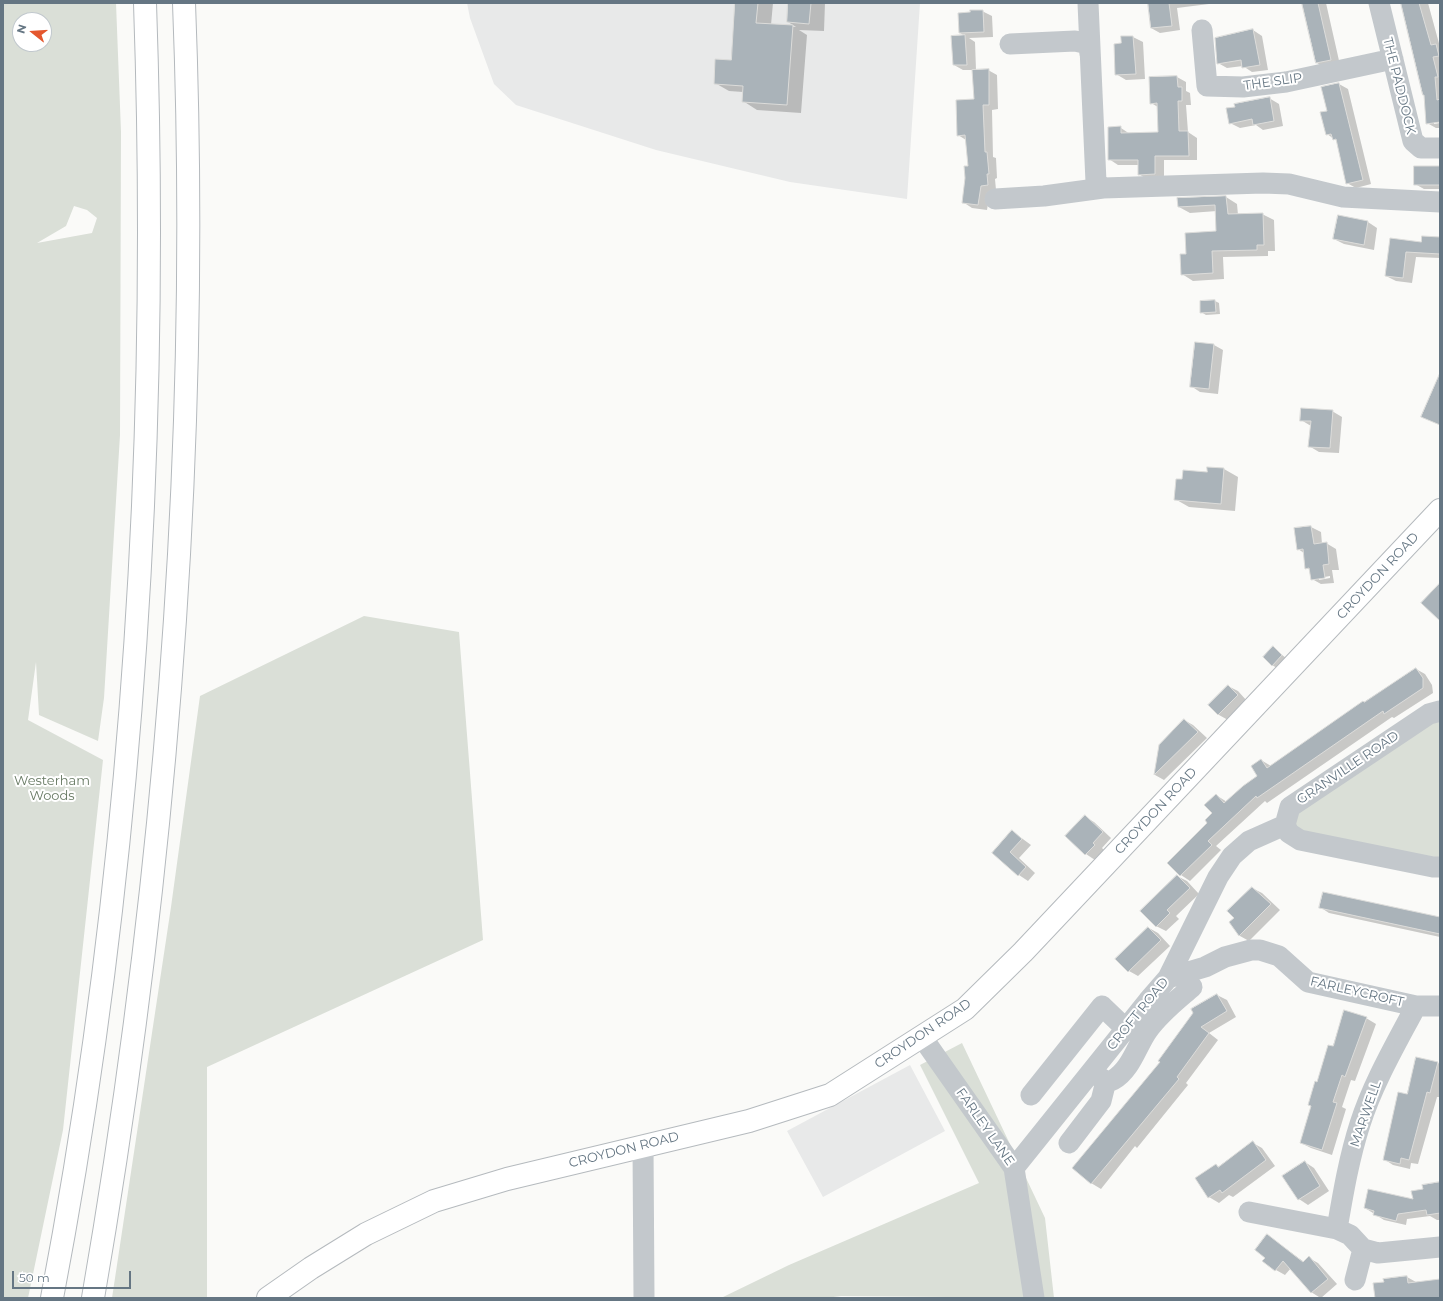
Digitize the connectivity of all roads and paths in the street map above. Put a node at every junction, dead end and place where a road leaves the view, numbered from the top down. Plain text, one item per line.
1 (145, 3) edge
2 (184, 3) edge
3 (1088, 3) edge
4 (1379, 3) edge
5 (1202, 30) dead end
6 (1010, 44) dead end
7 (1090, 54) junction
8 (1393, 59) junction
9 (1440, 148) edge
10 (1103, 188) junction
11 (995, 199) dead end
12 (1440, 202) edge
13 (1440, 510) edge
14 (1440, 711) edge
15 (1285, 825) junction
16 (1440, 867) edge
17 (1168, 978) junction
18 (1192, 987) dead end
19 (1416, 1006) junction
20 (1440, 1006) edge
21 (1126, 1029) junction
22 (922, 1037) junction
23 (1099, 1076) junction
24 (1031, 1096) dead end
25 (1069, 1143) dead end
26 (643, 1146) junction
27 (1014, 1168) junction
28 (1249, 1212) dead end
29 (1337, 1229) junction
30 (1440, 1247) edge
31 (1363, 1249) junction
32 (1355, 1280) dead end
33 (52, 1298) edge
34 (93, 1298) edge
35 (268, 1298) edge
36 (644, 1298) edge
37 (1034, 1298) edge

1 - 33 main road
2 - 34 main road
3 - 7 street
4 - 8 street, THE PADDOCK
5 - 8 street, THE SLIP
6 - 7 street
7 - 10 street
8 - 9 street, THE PADDOCK
10 - 11 street
10 - 12 street
13 - 22 main road, CROYDON ROAD
14 - 15 street, GRANVILLE ROAD
15 - 16 street
15 - 17 street, CROFT ROAD
17 - 19 street, FARLEYCROFT
17 - 21 street, CROFT ROAD
18 - 23 street
19 - 20 street, FARLEYCROFT
19 - 29 street, MARWELL
21 - 23 street, CROFT ROAD
21 - 24 street
22 - 26 main road, CROYDON ROAD
22 - 27 street, FARLEY LANE
23 - 25 street
23 - 27 street, CROFT ROAD
26 - 35 main road, CROYDON ROAD
26 - 36 street
27 - 37 street, FARLEY LANE
28 - 29 street
29 - 31 street
30 - 31 street
31 - 32 street

